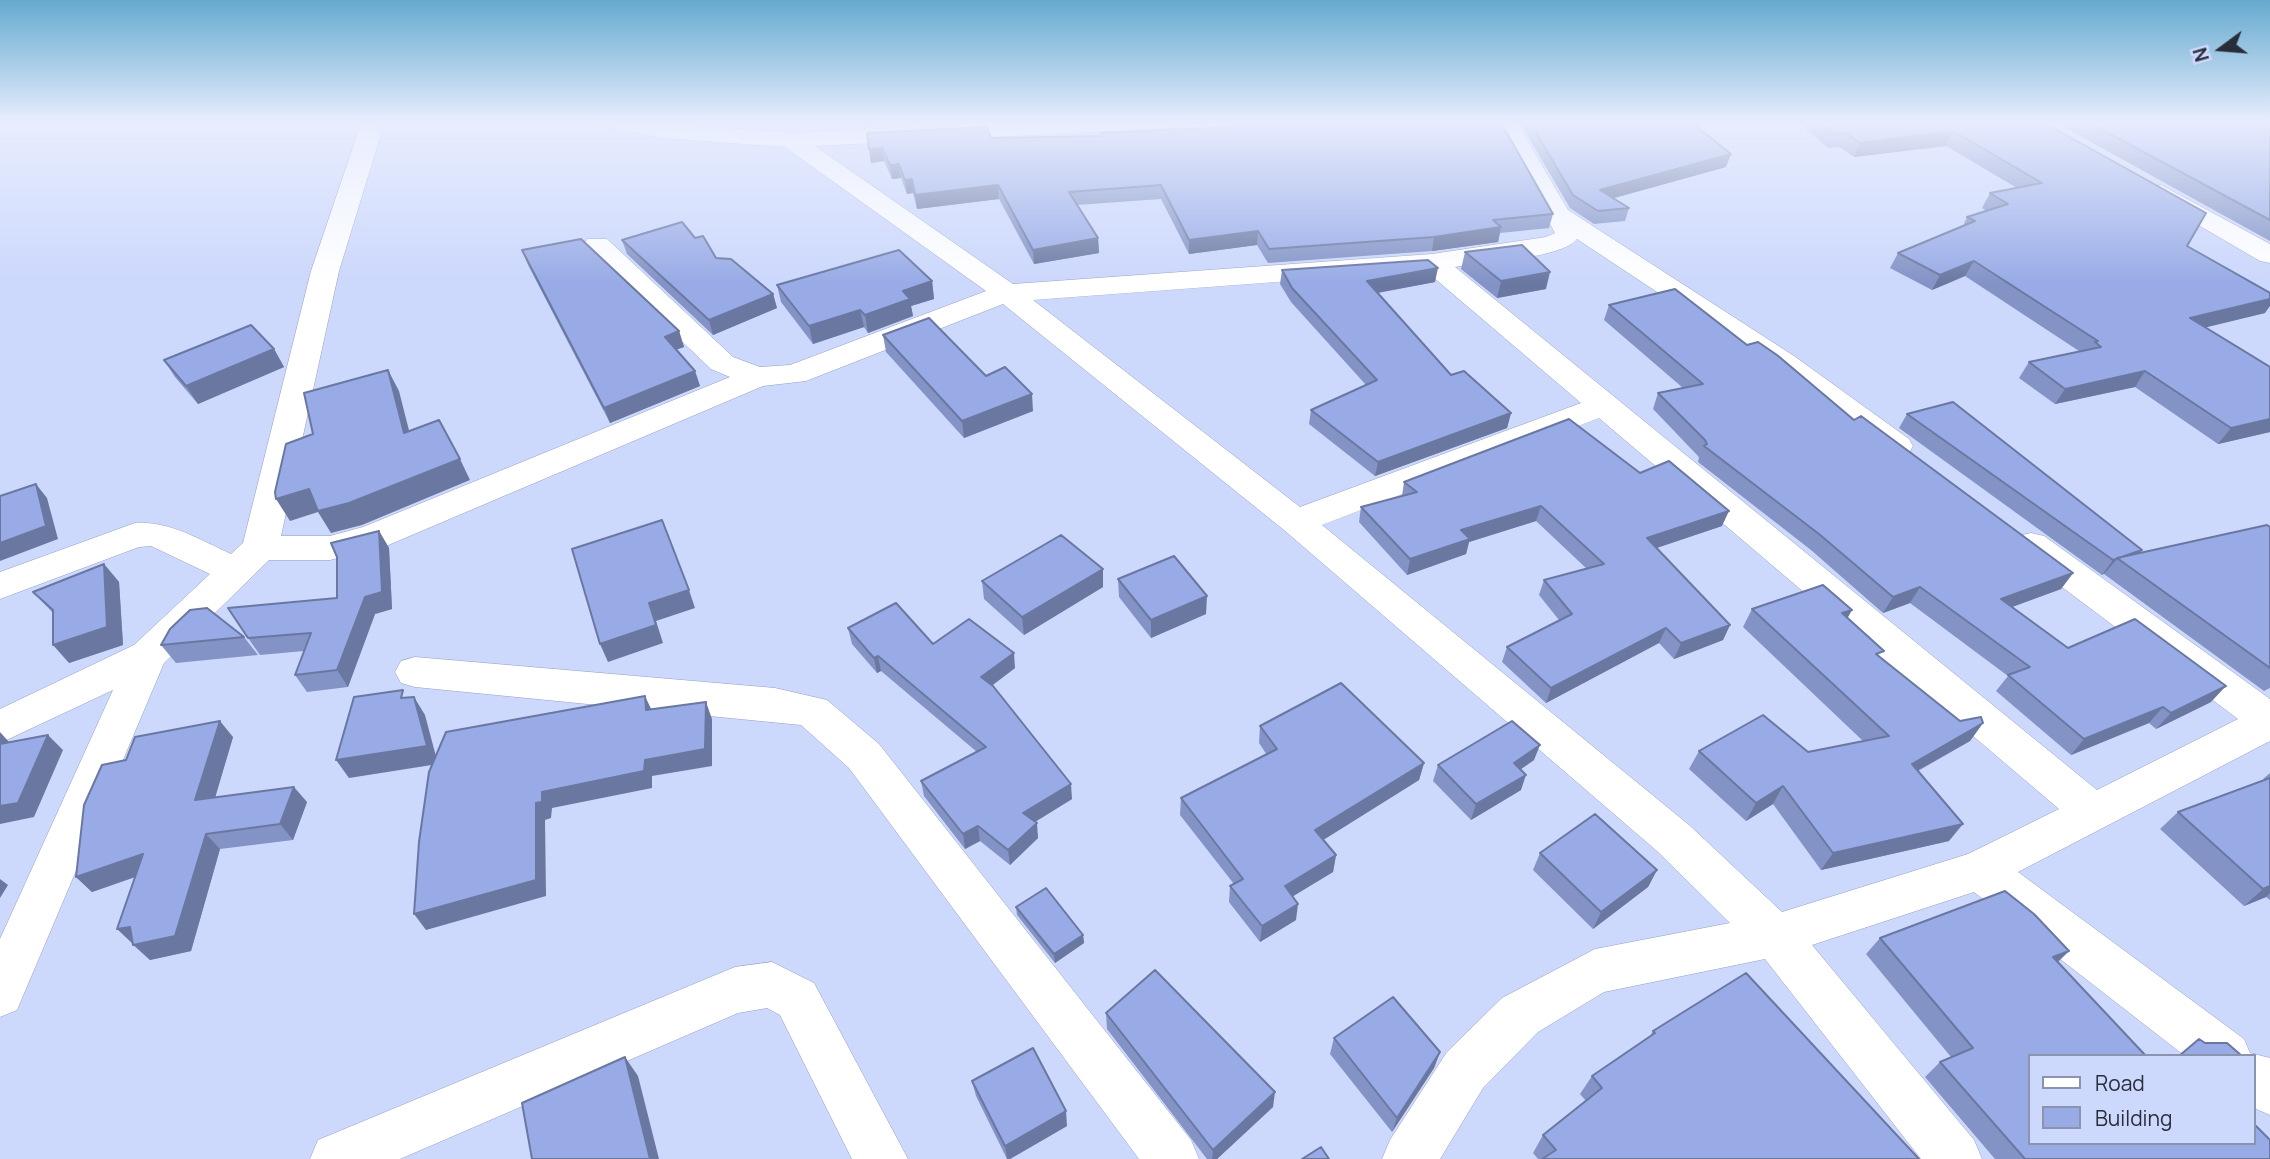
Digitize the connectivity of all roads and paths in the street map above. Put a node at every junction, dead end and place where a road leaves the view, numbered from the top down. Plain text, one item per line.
1 (356, 175) edge
2 (841, 175) edge
3 (1535, 175) edge
4 (2139, 181) edge
5 (1558, 215) junction
6 (2270, 227) edge
7 (2233, 234) junction
8 (597, 245) dead end
9 (2270, 255) edge
10 (1432, 262) junction
11 (1007, 293) junction
12 (757, 377) junction
13 (1604, 405) junction
14 (1927, 468) edge
15 (1296, 522) junction
16 (2004, 525) edge
17 (248, 560) junction
18 (0, 586) edge
19 (148, 655) junction
20 (415, 672) dead end
21 (2270, 722) edge
22 (0, 727) edge
23 (2094, 813) junction
24 (1980, 870) junction
25 (1775, 936) junction
26 (0, 994) edge
27 (2222, 1054) edge
28 (337, 1159) edge
29 (881, 1159) edge
30 (1172, 1159) edge
31 (1409, 1159) edge
32 (1955, 1159) edge

1 - 17 street
2 - 11 street
3 - 5 street
4 - 7 street
5 - 10 street
5 - 14 street
6 - 7 street
7 - 9 street
8 - 12 street
10 - 11 street
10 - 13 street
11 - 12 street
11 - 15 street
12 - 17 street
13 - 15 street
13 - 23 street
15 - 25 street
16 - 21 street
17 - 18 street
17 - 19 street
19 - 22 street
19 - 26 street
20 - 30 street
21 - 23 street
23 - 24 street
24 - 25 street
24 - 27 street
25 - 31 street
25 - 32 street
28 - 29 street

